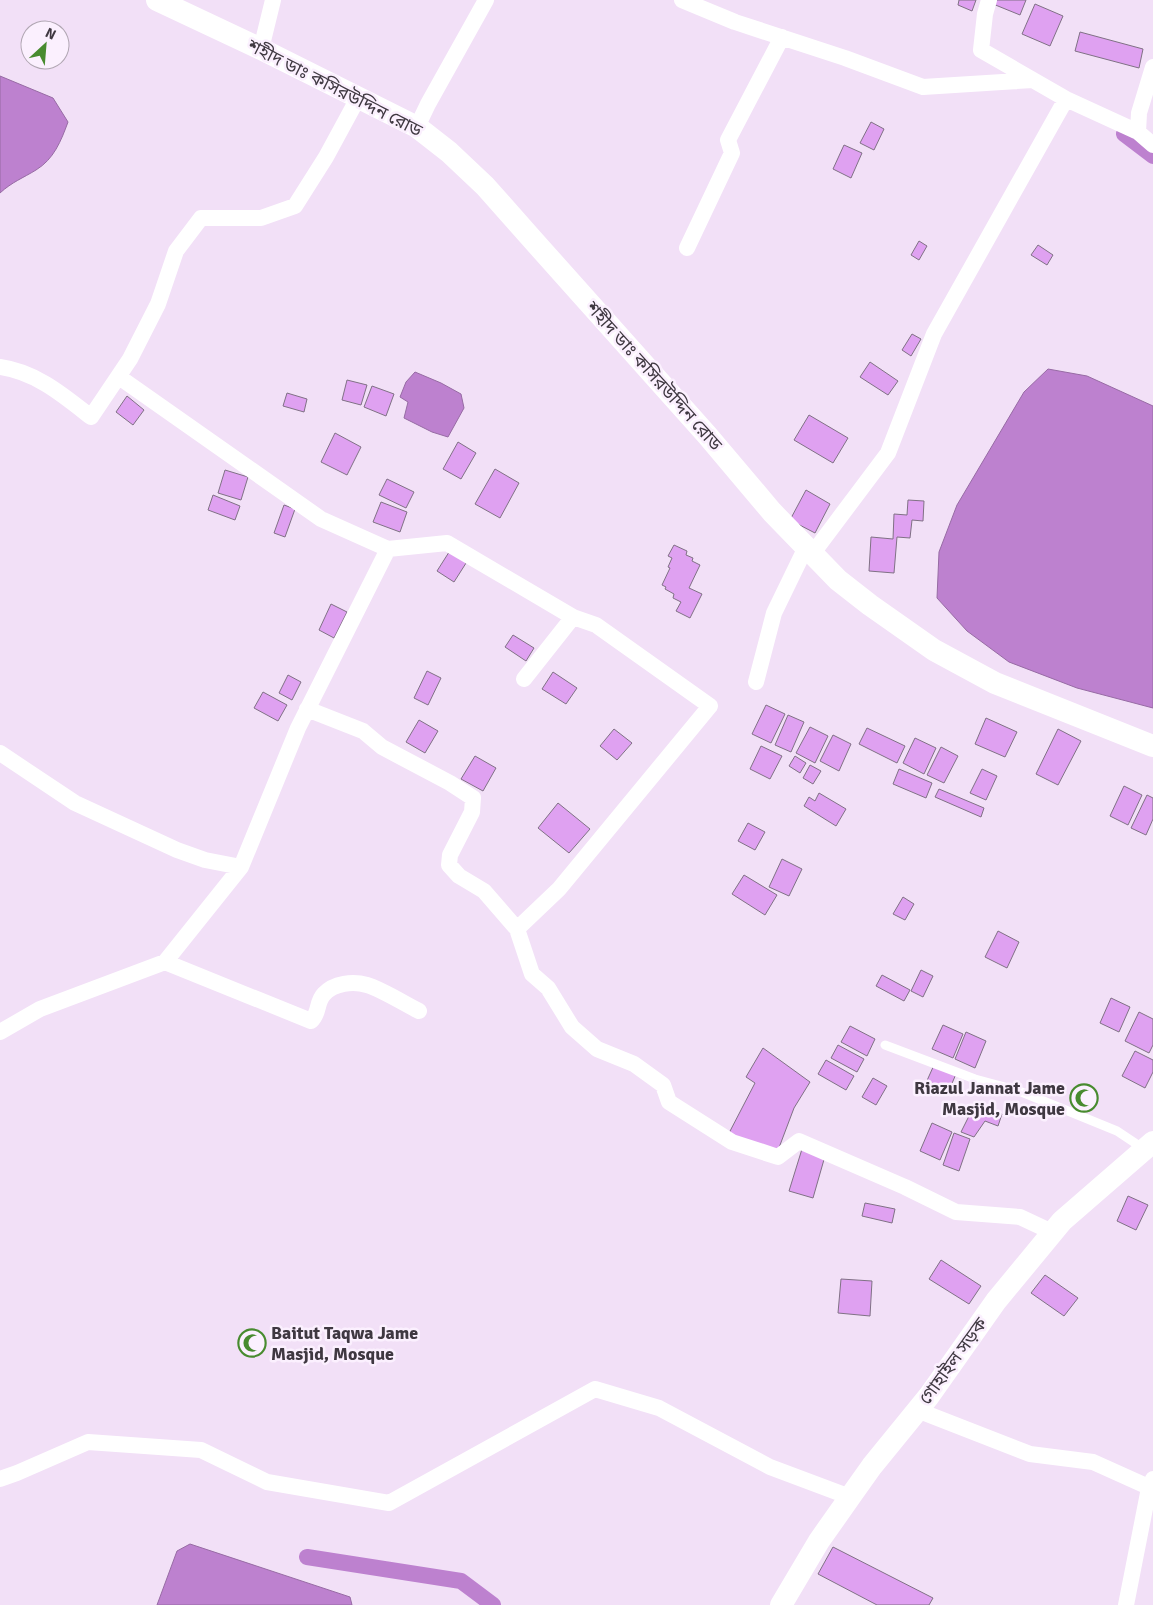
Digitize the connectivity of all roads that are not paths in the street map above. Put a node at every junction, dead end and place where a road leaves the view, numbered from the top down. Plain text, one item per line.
1 (158, 0) edge
2 (273, 0) edge
3 (486, 0) edge
4 (682, 0) edge
5 (989, 0) edge
6 (782, 37) junction
7 (261, 49) junction
8 (1153, 67) edge
9 (1033, 80) junction
10 (358, 98) junction
11 (1066, 98) junction
12 (417, 127) junction
13 (1138, 132) junction
14 (1153, 145) edge
15 (687, 248) dead end
16 (0, 367) edge
17 (118, 377) junction
18 (388, 549) junction
19 (809, 550) junction
20 (573, 617) junction
21 (524, 679) dead end
22 (756, 682) dead end
23 (307, 709) junction
24 (1153, 746) edge
25 (0, 753) edge
26 (241, 867) junction
27 (517, 929) junction
28 (164, 962) junction
29 (419, 1011) dead end
30 (0, 1032) edge
31 (885, 1045) dead end
32 (1149, 1145) edge
33 (1052, 1232) junction
34 (917, 1410) junction
35 (0, 1479) edge
36 (1152, 1485) edge
37 (850, 1497) junction
38 (780, 1605) edge
39 (1126, 1605) edge

1 - 7 street, শহীদ ডাঃ কসিরউদ্দিন রোড
2 - 7 street
3 - 12 street
4 - 6 street
5 - 9 street
6 - 9 street
6 - 15 street
7 - 10 street, শহীদ ডাঃ কসিরউদ্দিন রোড
8 - 13 street
9 - 11 street
10 - 12 street, শহীদ ডাঃ কসিরউদ্দিন রোড
10 - 17 street
11 - 13 street
11 - 19 street
12 - 19 street, শহীদ ডাঃ কসিরউদ্দিন রোড
13 - 14 street
16 - 17 street
17 - 18 street
18 - 20 street
18 - 23 street
19 - 22 street
19 - 24 street, শহীদ ডাঃ কসিরউদ্দিন রোড
20 - 21 street
20 - 27 street
23 - 26 street
23 - 27 street
25 - 26 street
26 - 28 street
27 - 33 street
28 - 29 street
28 - 30 street
31 - 32 lane
32 - 33 street, গোহাইল সড়ক
33 - 34 street, গোহাইল সড়ক
34 - 36 street
34 - 37 street, গোহাইল সড়ক
35 - 37 street
36 - 39 street
37 - 38 street, গোহাইল সড়ক

